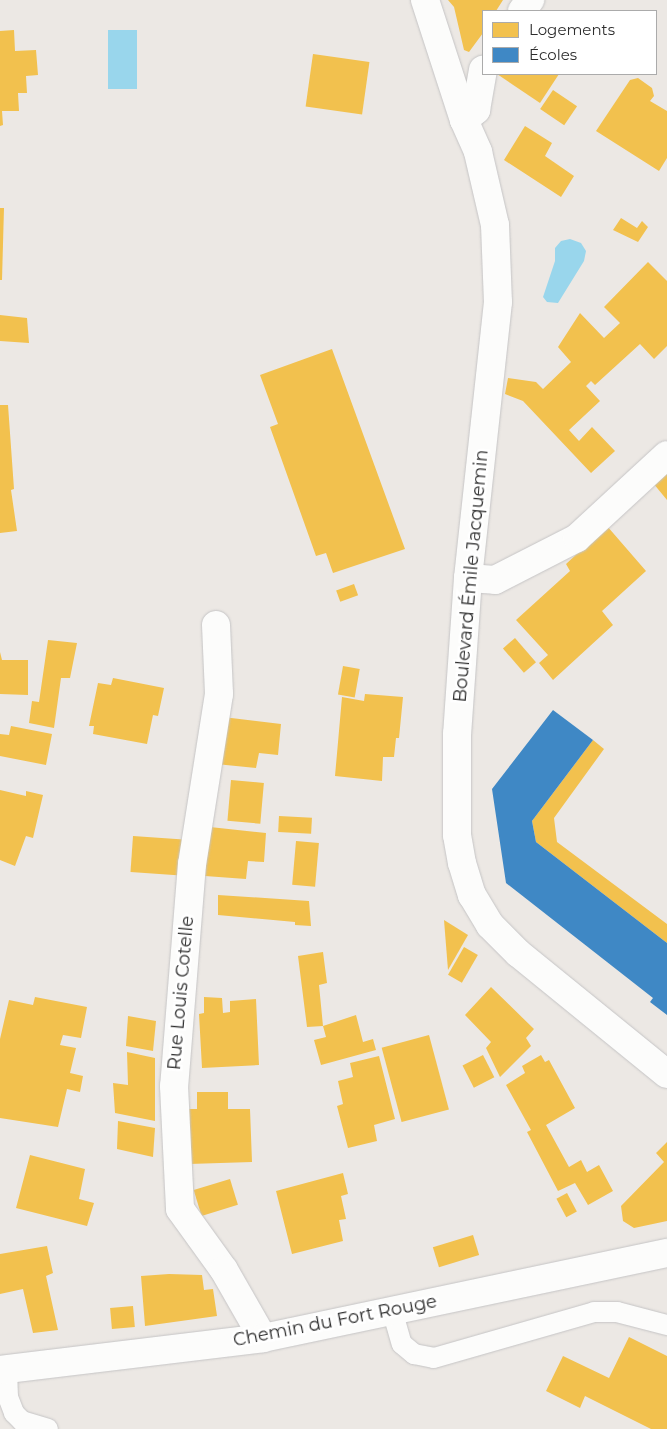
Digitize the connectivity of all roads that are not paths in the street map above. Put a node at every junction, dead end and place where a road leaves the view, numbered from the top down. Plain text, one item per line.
1 (424, 0) edge
2 (482, 75) edge
3 (464, 120) junction
4 (667, 454) edge
5 (468, 578) junction
6 (216, 625) dead end
7 (667, 1074) edge
8 (667, 1253) edge
9 (392, 1310) junction
10 (667, 1325) edge
11 (263, 1338) junction
12 (4, 1370) edge
13 (48, 1429) edge

1 - 3 street, Boulevard Émile Jacquemin
2 - 3 street
3 - 5 street, Boulevard Émile Jacquemin
4 - 5 street
5 - 7 street, Boulevard Émile Jacquemin
6 - 11 street, Rue Louis Cotelle
8 - 9 street, Chemin du Fort Rouge
9 - 10 lane
9 - 11 street, Chemin du Fort Rouge
11 - 12 street, Chemin du Fort Rouge
12 - 13 lane

